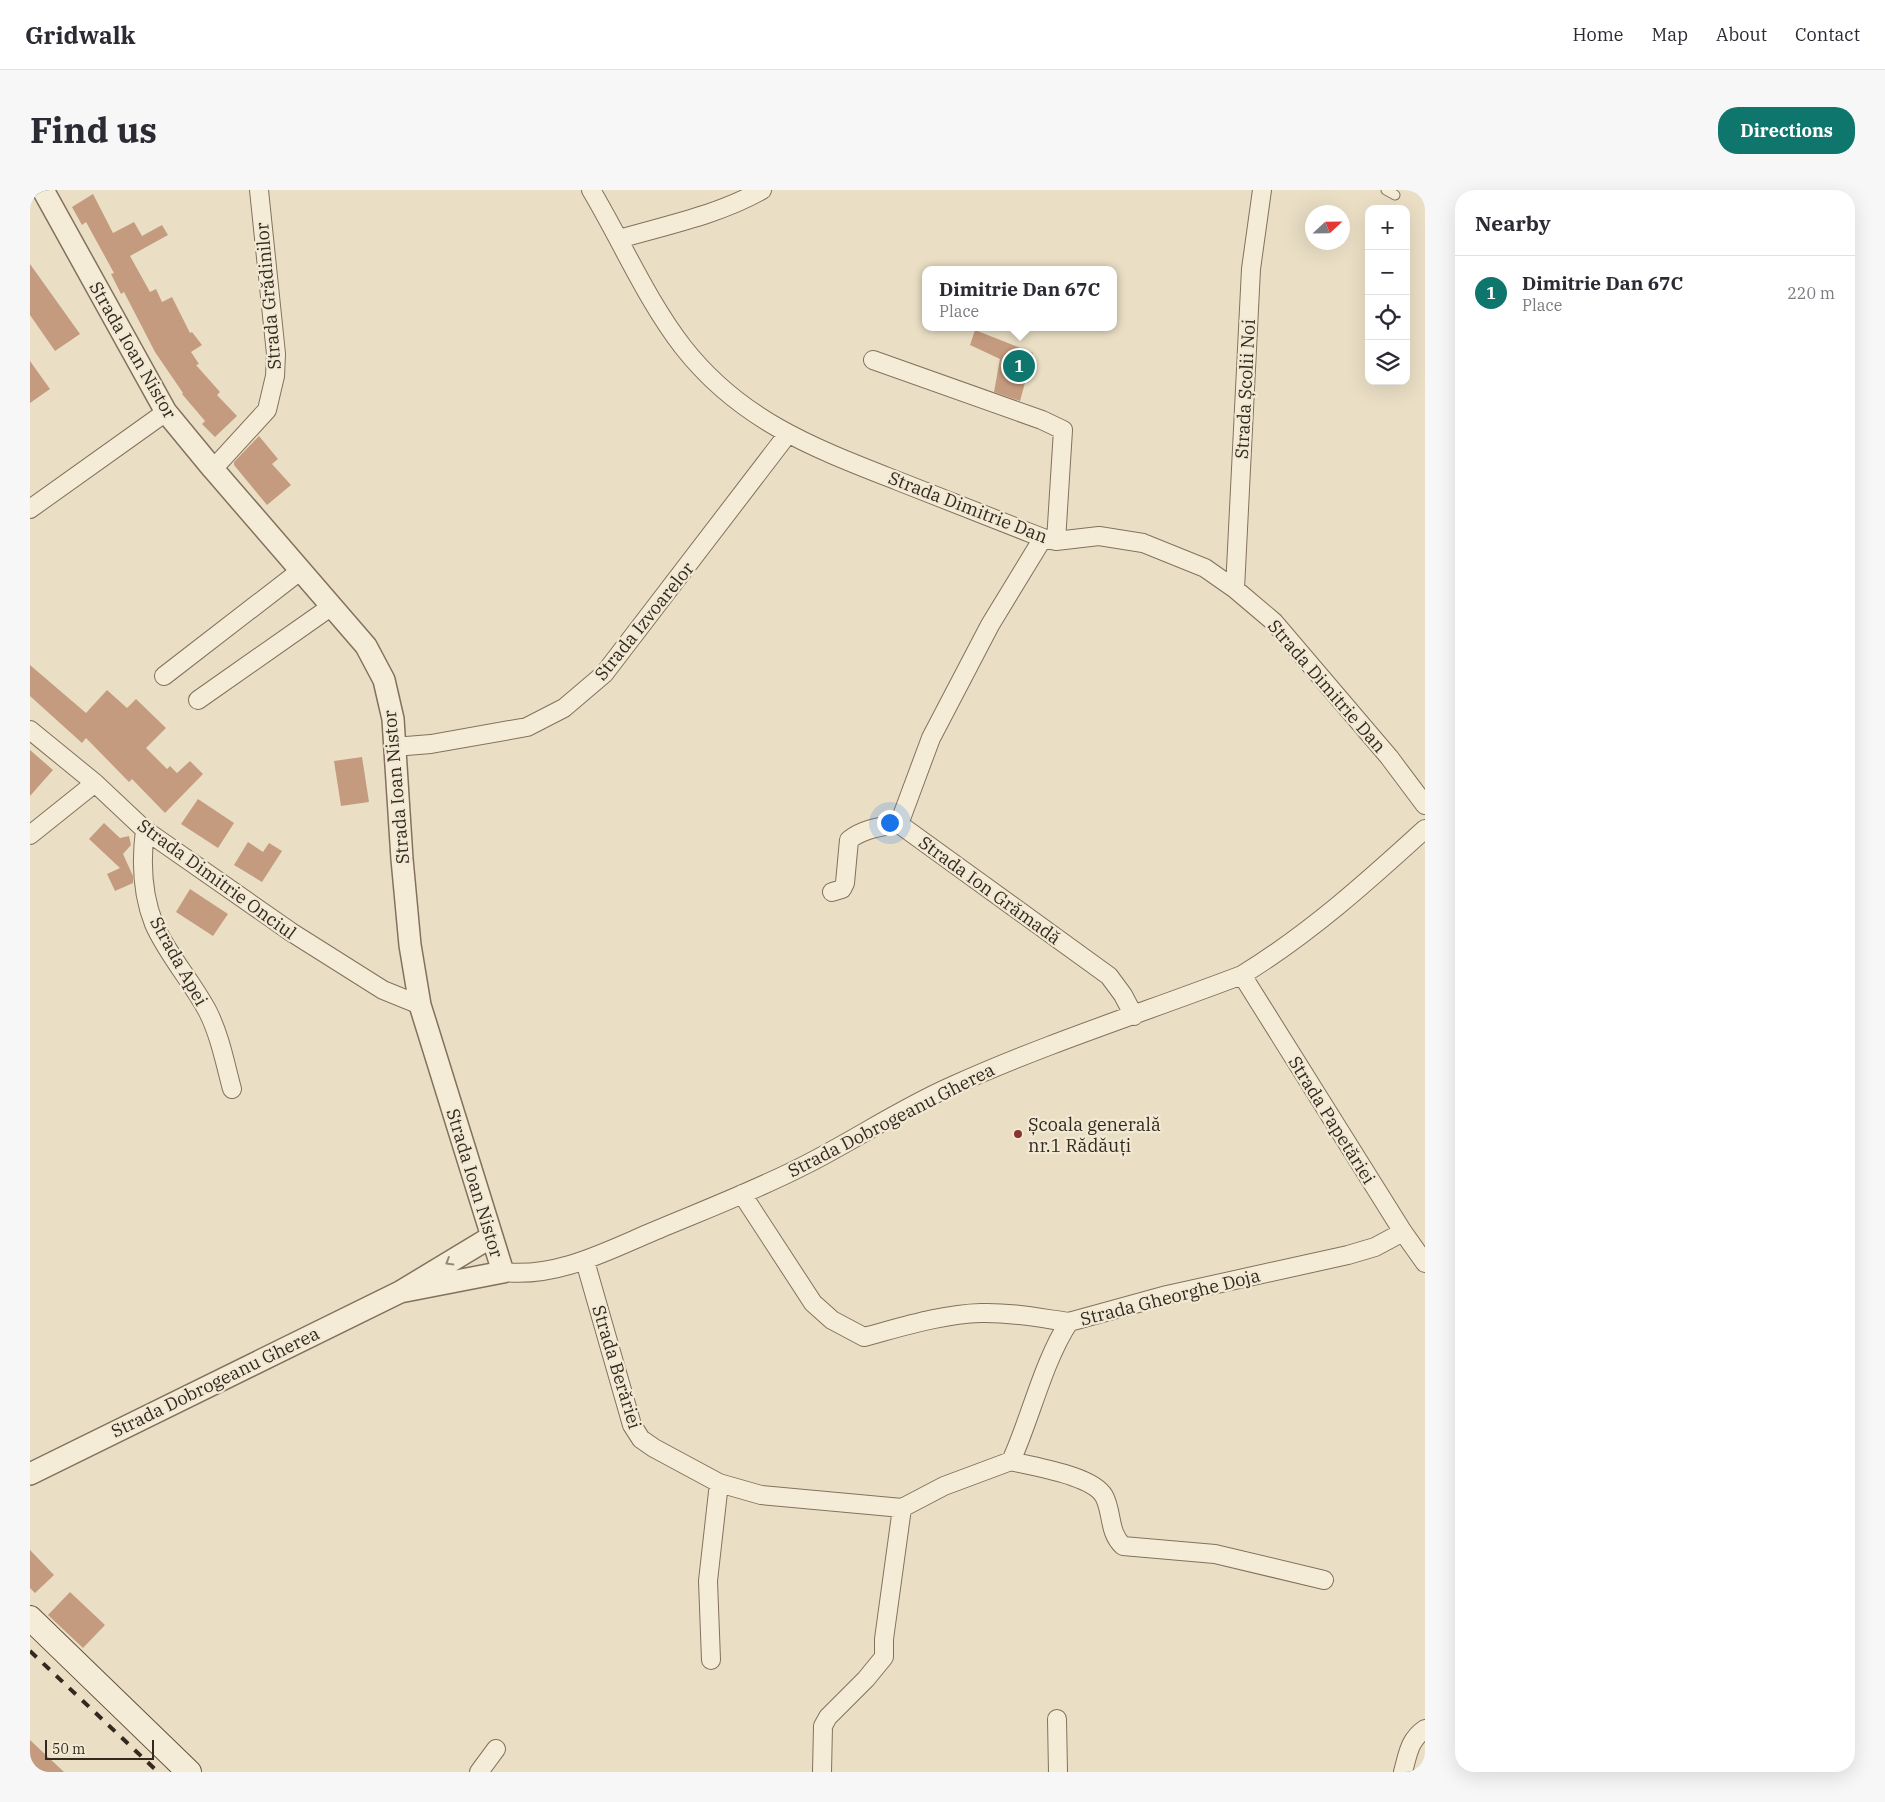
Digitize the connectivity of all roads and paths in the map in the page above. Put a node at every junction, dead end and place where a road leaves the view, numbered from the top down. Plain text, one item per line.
1 (43, 190) edge
2 (259, 190) edge
3 (591, 190) edge
4 (762, 190) edge
5 (1262, 190) edge
6 (1386, 190) edge
7 (1395, 196) dead end
8 (619, 239) junction
9 (873, 360) dead end
10 (166, 412) junction
11 (787, 435) junction
12 (213, 470) junction
13 (30, 509) edge
14 (1050, 540) junction
15 (300, 572) junction
16 (1235, 589) junction
17 (332, 606) junction
18 (164, 676) dead end
19 (198, 700) dead end
20 (30, 730) edge
21 (394, 748) junction
22 (95, 783) junction
23 (1425, 805) edge
24 (899, 824) junction
25 (1425, 829) edge
26 (146, 830) junction
27 (30, 835) edge
28 (832, 892) dead end
29 (1242, 974) junction
30 (420, 1005) junction
31 (1134, 1016) junction
32 (232, 1089) dead end
33 (742, 1194) junction
34 (1402, 1232) junction
35 (491, 1237) junction
36 (585, 1261) junction
37 (1425, 1263) edge
38 (503, 1272) junction
39 (400, 1292) junction
40 (1069, 1322) junction
41 (1011, 1461) junction
42 (30, 1474) edge
43 (720, 1483) junction
44 (902, 1508) junction
45 (1324, 1580) dead end
46 (30, 1618) edge
47 (711, 1660) dead end
48 (1058, 1719) dead end
49 (1425, 1729) edge
50 (496, 1750) dead end
51 (189, 1772) edge
52 (479, 1772) edge
53 (822, 1772) edge
54 (1058, 1772) edge
55 (1403, 1772) edge

1 - 10 street, Strada Ioan Nistor
2 - 12 street, Strada Grădinilor
3 - 8 street, Strada Dimitrie Dan
4 - 8 street
5 - 16 street, Strada Școlii Noi
6 - 7 lane
8 - 11 street, Strada Dimitrie Dan
9 - 14 street
10 - 12 street, Strada Ioan Nistor
10 - 13 street
11 - 14 street, Strada Dimitrie Dan
11 - 21 street, Strada Izvoarelor
12 - 15 street, Strada Ioan Nistor
14 - 16 street, Strada Dimitrie Dan
14 - 24 street
15 - 17 street, Strada Ioan Nistor
15 - 18 street
16 - 23 street, Strada Dimitrie Dan
17 - 19 street
17 - 21 street, Strada Ioan Nistor
20 - 22 street, Strada Dimitrie Onciul
21 - 30 street, Strada Ioan Nistor
22 - 26 street, Strada Dimitrie Onciul
22 - 27 street
24 - 28 street
24 - 31 street, Strada Ion Grămadă
25 - 29 street, Strada Dobrogeanu Gherea
26 - 30 street, Strada Dimitrie Onciul
26 - 32 street, Strada Apei
29 - 31 street, Strada Dobrogeanu Gherea
29 - 34 street, Strada Papetăriei
30 - 35 street, Strada Ioan Nistor
31 - 33 street, Strada Dobrogeanu Gherea
33 - 36 street, Strada Dobrogeanu Gherea
33 - 40 street
34 - 37 street, Strada Papetăriei
34 - 40 street, Strada Gheorghe Doja
35 - 38 street, Strada Ioan Nistor
35 -> 39 street, Strada Dobrogeanu Gherea
36 - 38 street, Strada Dobrogeanu Gherea
36 - 43 street, Strada Berăriei
38 - 39 street, Strada Dobrogeanu Gherea
39 - 42 street, Strada Dobrogeanu Gherea
40 - 41 street, Strada Gheorghe Doja
41 - 44 street
41 - 45 street
43 - 44 street, Strada Berăriei
43 - 47 street
44 - 53 street
46 - 51 main road
48 - 54 street
49 - 55 street
50 - 52 street

